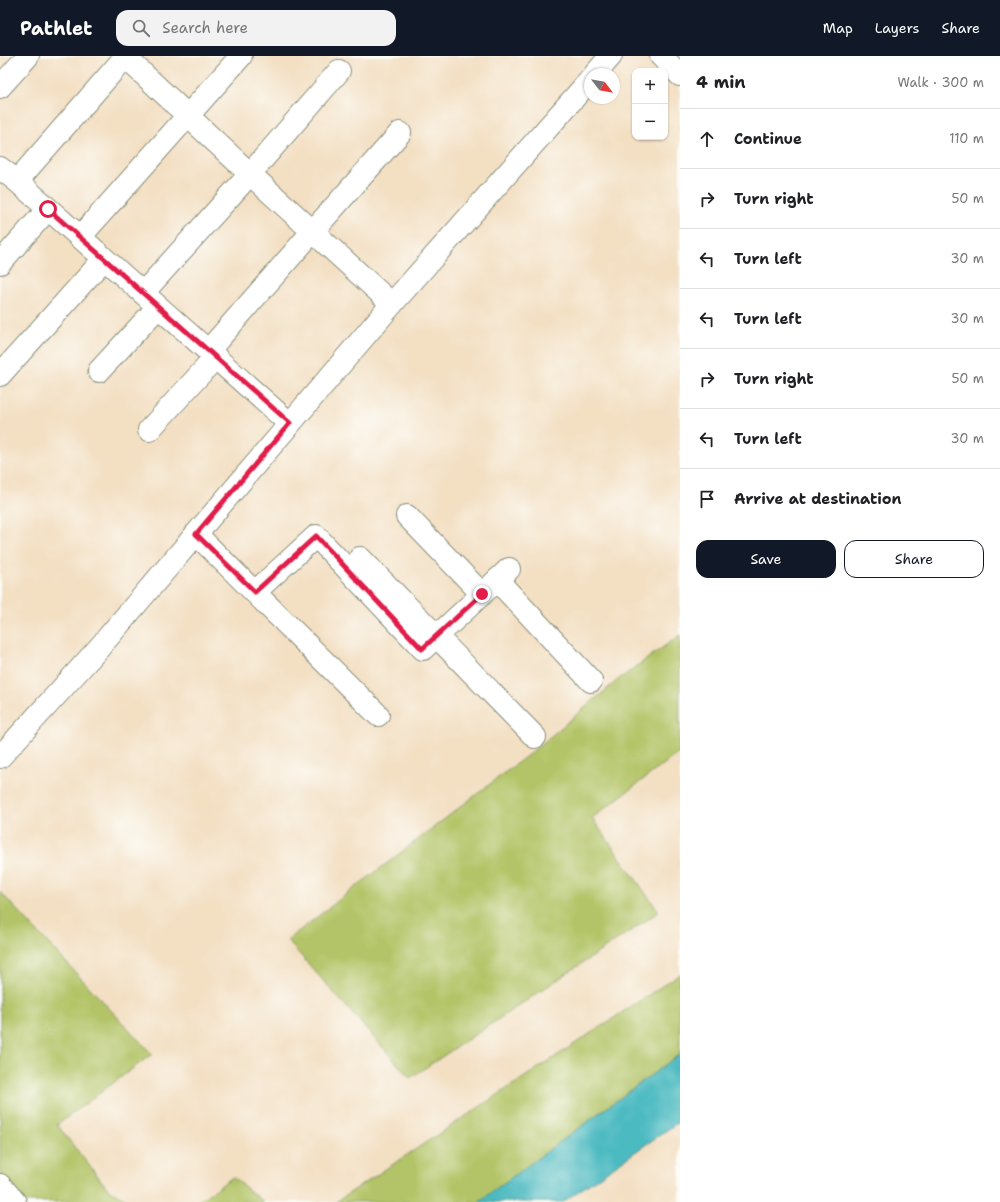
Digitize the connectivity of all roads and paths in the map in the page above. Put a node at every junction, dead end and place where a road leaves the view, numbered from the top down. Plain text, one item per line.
1 (28, 56) edge
2 (125, 56) edge
3 (241, 56) edge
4 (611, 56) edge
5 (661, 56) edge
6 (600, 68) edge
7 (338, 71) dead end
8 (680, 75) edge
9 (0, 87) edge
10 (584, 87) edge
11 (188, 116) junction
12 (400, 134) dead end
13 (8, 174) edge
14 (250, 174) junction
15 (48, 209) junction
16 (313, 231) junction
17 (80, 237) junction
18 (104, 259) junction
19 (0, 263) edge
20 (150, 300) junction
21 (392, 304) junction
22 (212, 354) junction
23 (99, 371) dead end
24 (0, 375) edge
25 (290, 423) junction
26 (149, 430) dead end
27 (407, 516) dead end
28 (196, 534) junction
29 (360, 558) dead end
30 (496, 581) junction
31 (255, 592) junction
32 (437, 636) junction
33 (591, 681) dead end
34 (378, 715) dead end
35 (535, 737) dead end
36 (0, 757) edge
37 (0, 1185) edge
38 (14, 1202) edge

1 - 9 street
2 - 11 street
2 - 13 street
3 - 11 street
4 - 6 street
5 - 8 street
7 - 14 street
10 - 21 street
11 - 14 street
11 - 17 street
12 - 16 street
13 - 15 street
14 - 16 street
14 - 20 street
15 - 17 street
15 - 19 street
16 - 21 street
16 - 22 street
17 - 18 street
18 - 20 street
18 - 24 street
20 - 22 street
20 - 23 street
21 - 25 street
22 - 25 street
22 - 26 street
25 - 28 street
27 - 30 street
28 - 31 street
28 - 36 street
29 - 32 street
30 - 32 street
30 - 33 street
31 - 32 street
31 - 34 street
32 - 35 street
37 - 38 street

